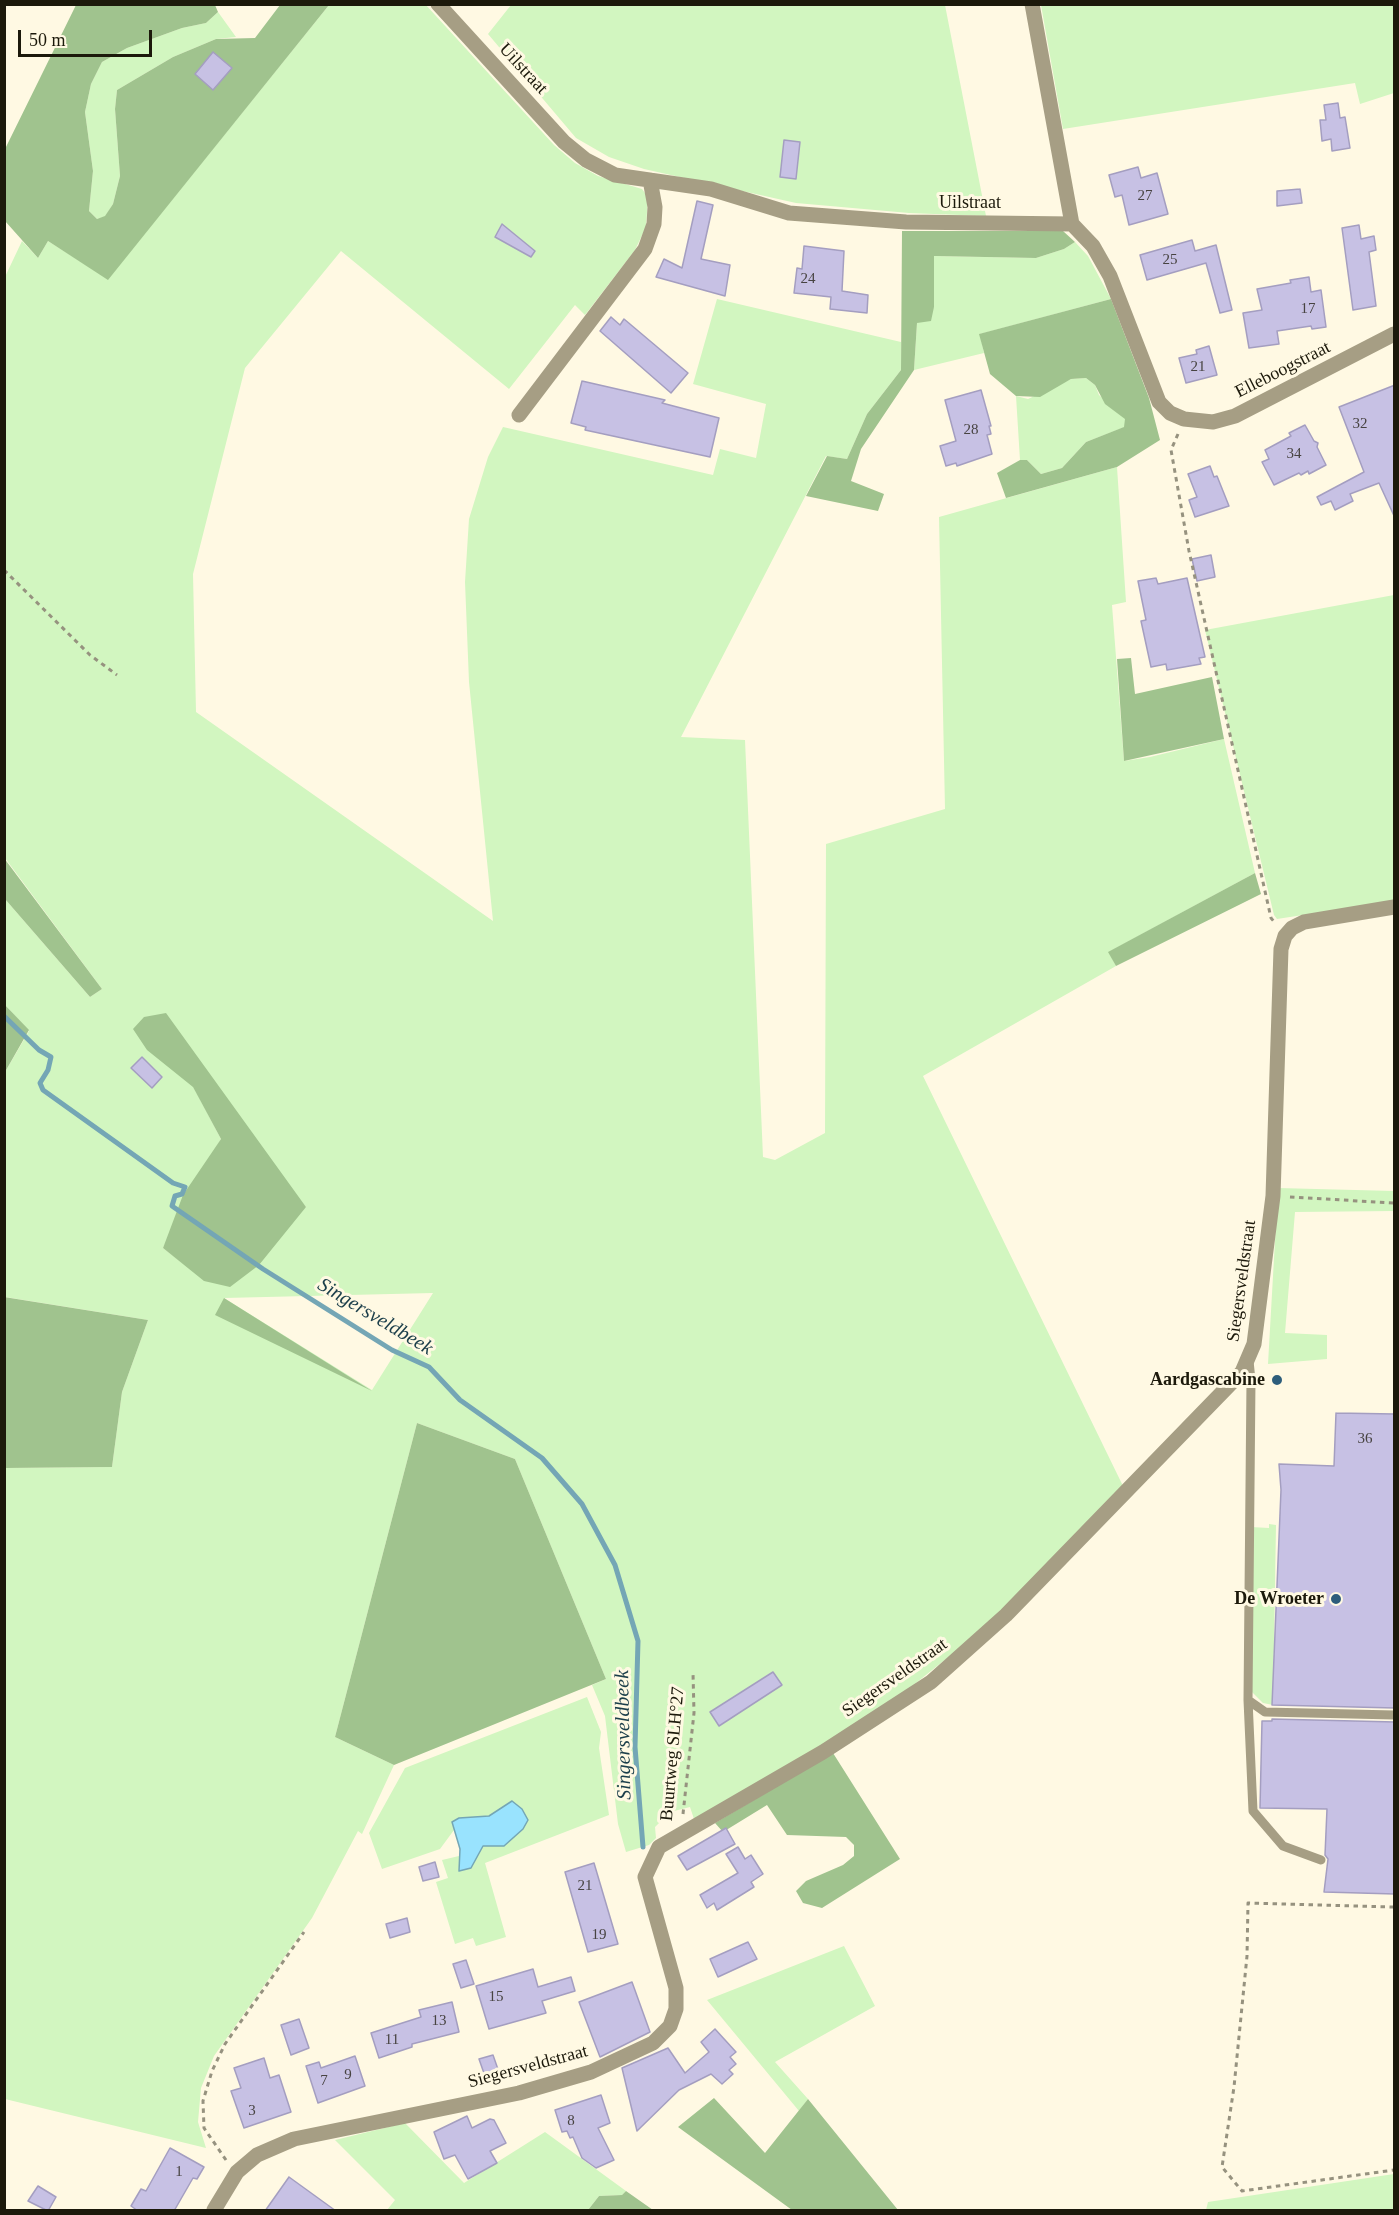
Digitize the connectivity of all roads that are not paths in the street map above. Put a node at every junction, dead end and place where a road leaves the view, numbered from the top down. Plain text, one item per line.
1 (438, 4) edge
2 (1032, 4) edge
3 (650, 180) junction
4 (1072, 224) junction
5 (1395, 334) edge
6 (519, 415) dead end
7 (1395, 907) edge
8 (1249, 1361) junction
9 (1248, 1700) junction
10 (1395, 1715) edge
11 (1321, 1860) dead end
12 (214, 2211) edge

1 - 3 street, Uilstraat
2 - 4 street
3 - 4 street, Uilstraat
3 - 6 street
4 - 5 street, Elleboogstraat
7 - 8 street, Siegersveldstraat
8 - 9 lane
8 - 12 street, Siegersveldstraat
9 - 10 lane
9 - 11 lane

